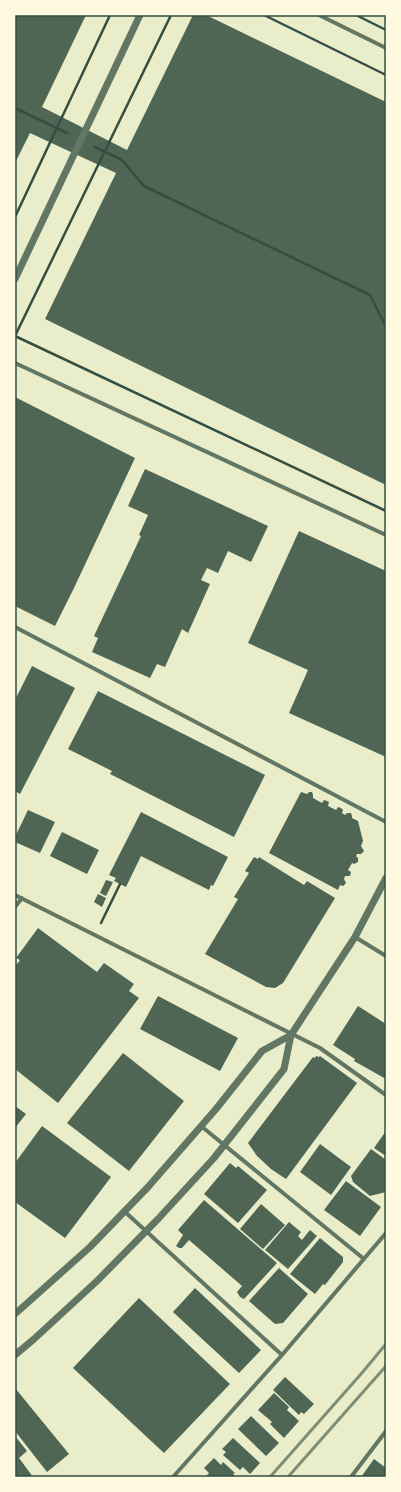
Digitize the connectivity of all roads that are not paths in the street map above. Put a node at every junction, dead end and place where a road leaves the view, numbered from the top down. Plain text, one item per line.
1 (140, 15) edge
2 (319, 15) edge
3 (386, 48) edge
4 (15, 279) edge
5 (15, 363) edge
6 (386, 535) edge
7 (15, 627) edge
8 (386, 822) edge
9 (386, 878) edge
10 (15, 895) edge
11 (22, 898) junction
12 (15, 907) edge
13 (355, 937) junction
14 (386, 956) edge
15 (291, 1034) junction
16 (386, 1095) edge
17 (201, 1126) junction
18 (224, 1145) junction
19 (124, 1211) junction
20 (146, 1230) junction
21 (386, 1233) edge
22 (364, 1258) junction
23 (15, 1314) edge
24 (15, 1355) edge
25 (282, 1356) junction
26 (386, 1431) edge
27 (173, 1477) edge
28 (351, 1477) edge

1 - 4 street
2 - 3 street
5 - 6 street
7 - 8 street
9 - 13 street
10 - 11 street
11 - 12 street
11 - 15 street
13 - 14 street
13 - 15 street
15 - 16 street
15 - 17 street
15 - 18 street
17 - 18 street
17 - 19 street
18 - 20 street
18 - 22 street
19 - 20 street
19 - 23 street
20 - 24 street
20 - 25 street
21 - 22 street
22 - 25 street
25 - 27 street
26 - 28 street

